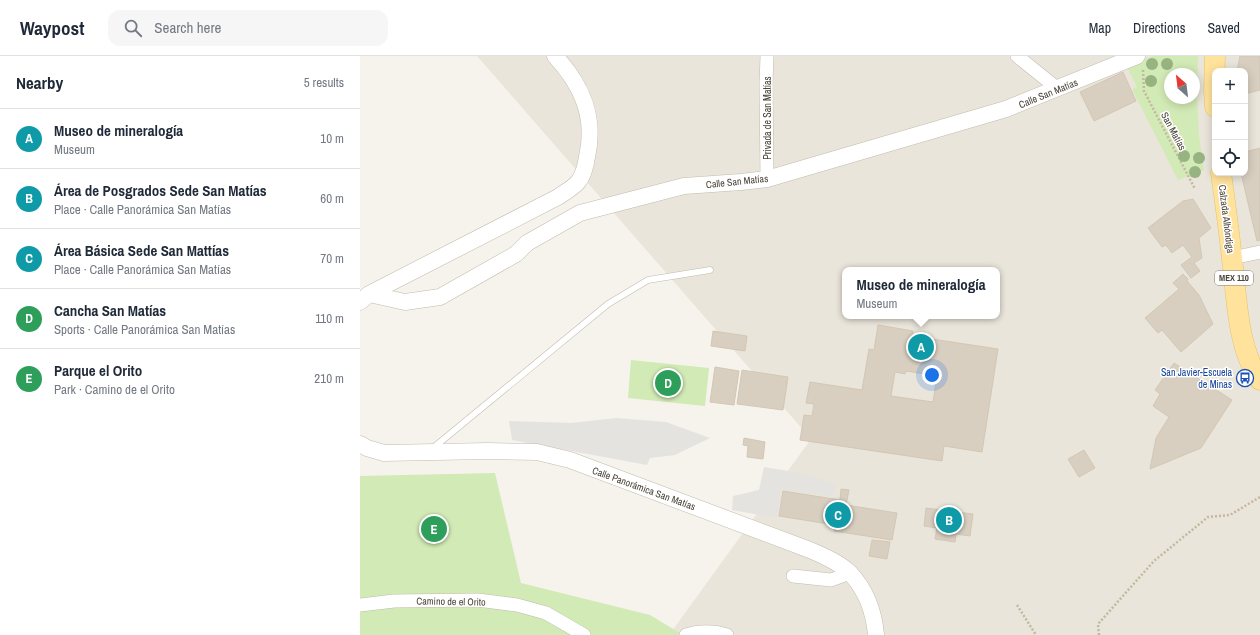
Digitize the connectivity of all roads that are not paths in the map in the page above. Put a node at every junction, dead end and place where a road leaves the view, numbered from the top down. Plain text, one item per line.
1 (555, 56) edge
2 (768, 56) edge
3 (1215, 56) edge
4 (1022, 57) edge
5 (1140, 60) edge
6 (1058, 89) junction
7 (1215, 104) edge
8 (1222, 176) edge
9 (767, 179) junction
10 (1260, 252) edge
11 (1232, 258) junction
12 (710, 270) dead end
13 (365, 298) edge
14 (1260, 380) edge
15 (360, 444) edge
16 (429, 452) junction
17 (850, 573) junction
18 (793, 576) dead end
19 (360, 605) edge
20 (584, 635) edge
21 (686, 635) edge
22 (727, 635) edge
23 (876, 635) edge

1 - 13 street
2 - 9 street, Privada de San Matías
3 - 7 main road
4 - 6 street
5 - 6 street, Calle San Matías
6 - 9 street, Calle San Matías
8 - 11 main road, Calzada Alhóndiga / MEX 110
9 - 13 street, Calle San Matías
10 - 11 street
11 - 14 main road, Calzada Alhóndiga / MEX 110
12 - 16 lane
15 - 16 street, Calle Panorámica San Matías
16 - 17 street, Calle Panorámica San Matías
17 - 18 street
17 - 23 street, Calle Panorámica San Matías
19 - 20 street, Camino de el Orito
21 - 22 street

